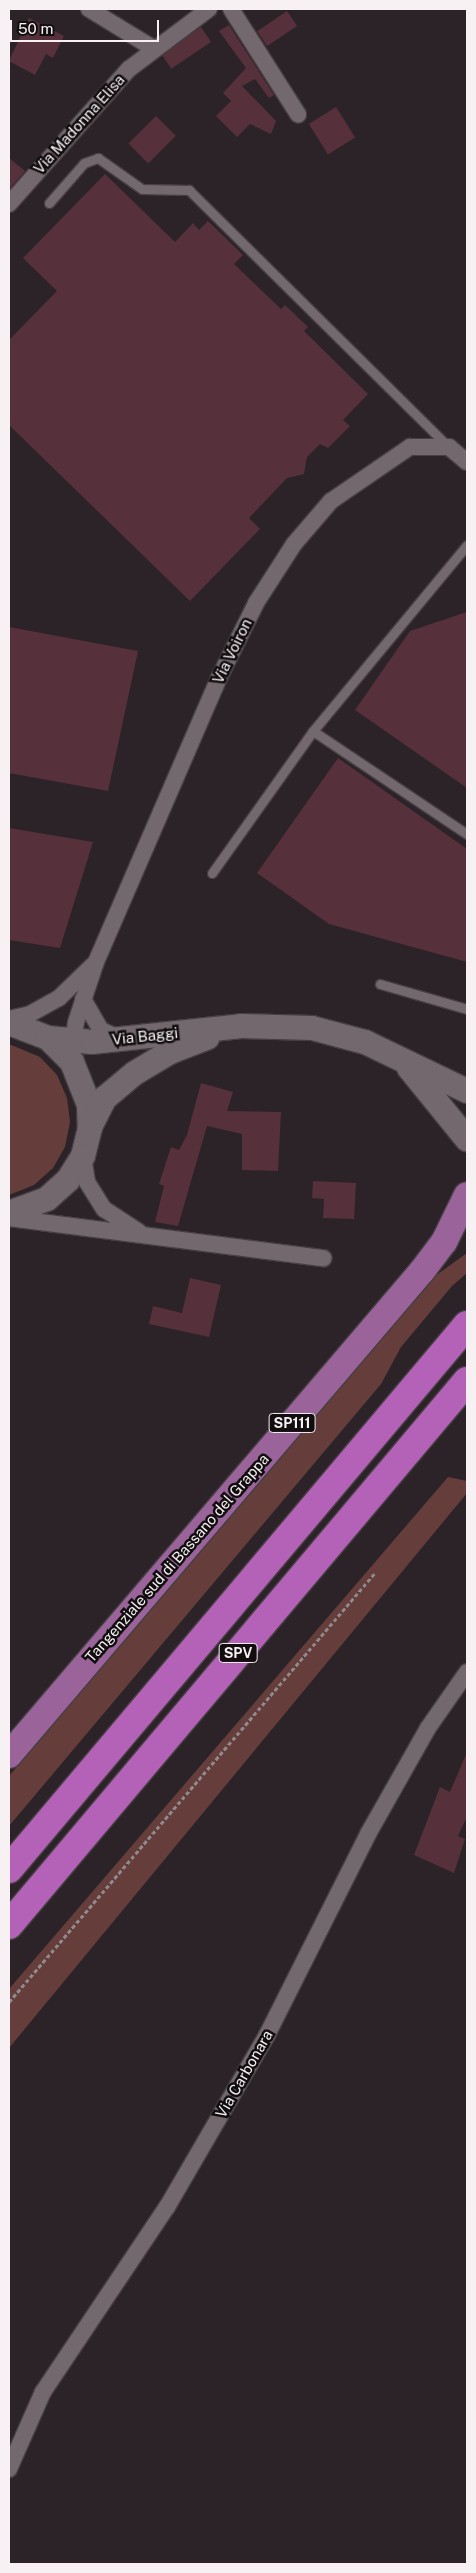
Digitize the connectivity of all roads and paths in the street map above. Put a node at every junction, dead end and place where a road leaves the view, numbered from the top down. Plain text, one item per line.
1 (89, 9) edge
2 (209, 9) edge
3 (231, 9) edge
4 (153, 48) junction
5 (298, 114) dead end
6 (49, 203) dead end
7 (9, 204) edge
8 (449, 447) junction
9 (467, 462) edge
10 (467, 545) edge
11 (313, 731) junction
12 (467, 834) edge
13 (212, 873) dead end
14 (96, 962) junction
15 (380, 984) dead end
16 (83, 999) junction
17 (467, 1009) edge
18 (9, 1019) edge
19 (9, 1023) edge
20 (241, 1026) junction
21 (120, 1039) junction
22 (72, 1051) junction
23 (404, 1063) junction
24 (467, 1091) edge
25 (90, 1128) junction
26 (467, 1139) edge
27 (83, 1156) junction
28 (467, 1195) edge
29 (9, 1213) edge
30 (9, 1218) edge
31 (142, 1234) junction
32 (467, 1239) edge
33 (323, 1258) dead end
34 (422, 1271) junction
35 (467, 1325) edge
36 (467, 1381) edge
37 (374, 1574) dead end
38 (467, 1672) edge
39 (9, 1755) edge
40 (9, 1869) edge
41 (9, 1925) edge
42 (9, 2002) edge
43 (9, 2469) edge

1 - 4 street
2 - 4 street, Via Madonna Elisa
3 - 5 street
4 - 7 street, Via Madonna Elisa
6 - 8 lane
8 - 9 street
8 - 14 street, Via Voiron
10 - 11 lane
11 - 12 lane
11 - 13 lane
14 - 16 street, Via Voiron
14 - 18 street, Via Voiron
15 - 17 lane
16 - 21 street
16 - 22 street, Via Voiron
19 - 22 main road, Via Baggi
20 - 21 main road, Via Baggi
20 - 23 main road, Via Baggi
20 - 25 main road, Via Baggi
21 - 22 main road, Via Baggi
22 - 25 main road, Via Baggi
23 - 24 main road, Via Baggi
23 - 26 main road, Via Baggi
25 - 27 main road, Via Baggi
27 - 29 main road, Via Baggi
27 - 31 street, Via Baggi
28 - 34 main road, Tangenziale sud di Bassano del Grappa / SP111
30 - 31 street, Via Baggi
31 - 33 street, Via Baggi
32 - 34 main road, Tangenziale sud di Bassano del Grappa / SP111
34 - 39 main road, Tangenziale sud di Bassano del Grappa / SP111
35 - 40 highway, SPV
36 - 41 highway, SPV
37 - 42 path
38 - 43 street, Via Carbonara

